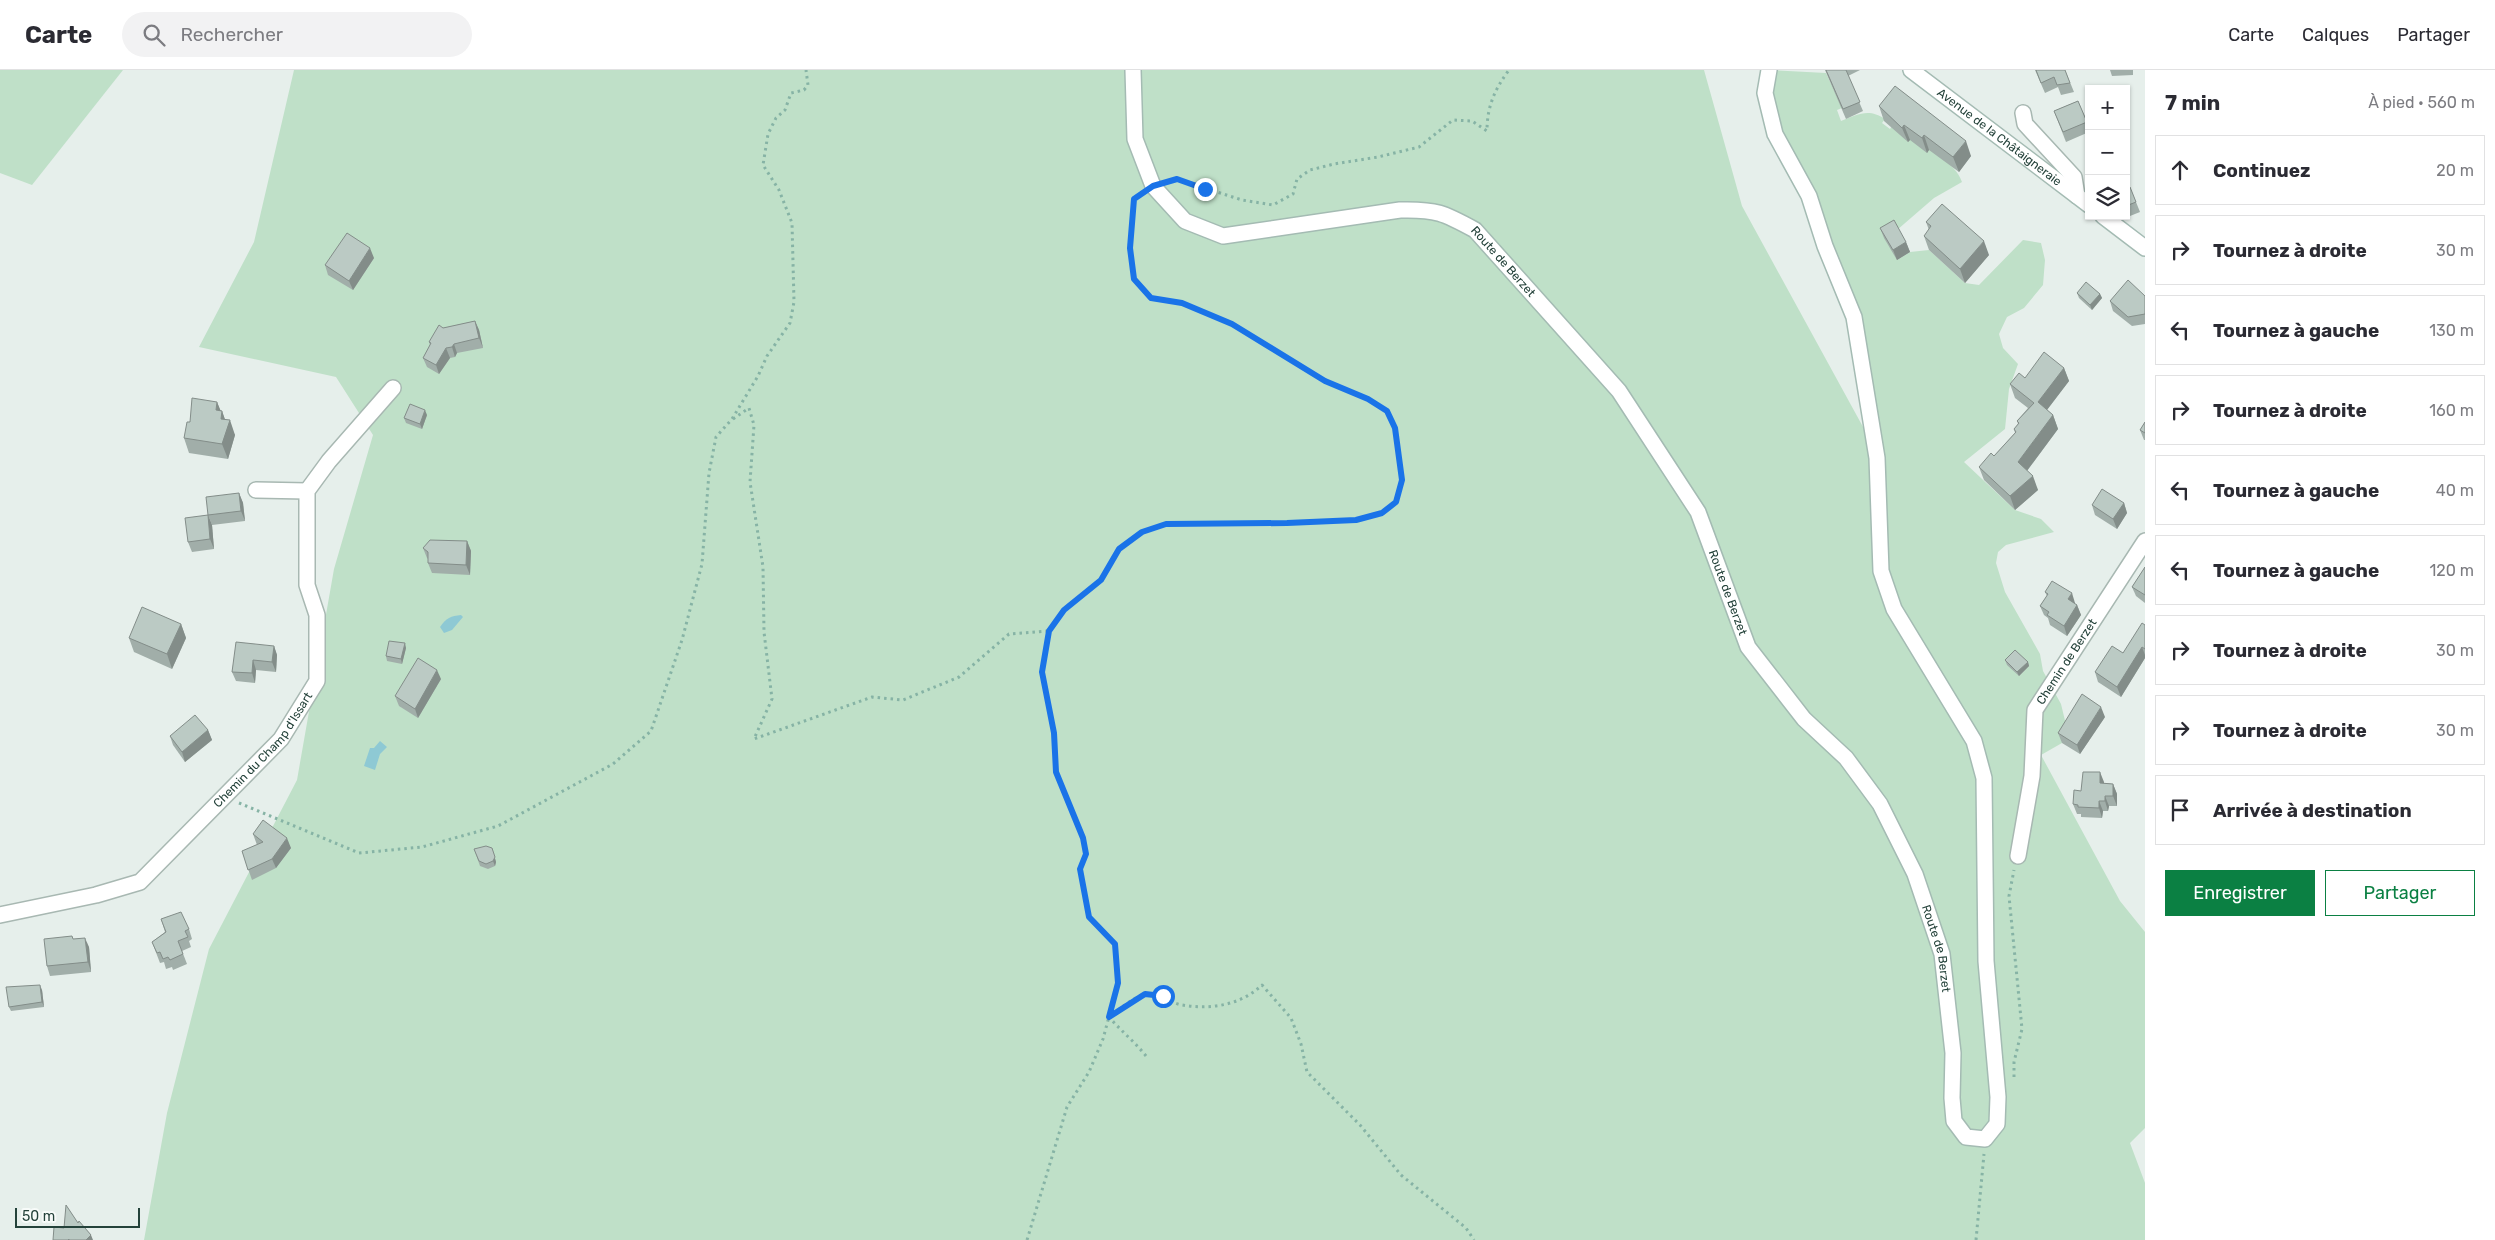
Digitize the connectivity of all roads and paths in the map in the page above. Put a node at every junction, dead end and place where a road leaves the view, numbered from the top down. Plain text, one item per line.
1 (806, 70) edge
2 (1133, 70) edge
3 (1509, 70) edge
4 (1769, 70) edge
5 (1911, 70) edge
6 (2023, 112) dead end
7 (1153, 186) junction
8 (2083, 201) edge
9 (2108, 220) edge
10 (2145, 248) edge
11 (393, 388) dead end
12 (732, 419) junction
13 (256, 490) dead end
14 (307, 491) junction
15 (2145, 541) edge
16 (1049, 631) junction
17 (224, 798) junction
18 (2018, 856) joint
19 (0, 915) edge
20 (1109, 1017) junction
21 (1146, 1056) dead end
22 (2014, 1078) dead end
23 (1991, 1148) dead end
24 (1027, 1240) edge
25 (1474, 1240) edge
26 (1976, 1240) edge

1 - 12 path
2 - 7 street, Route de Berzet
3 - 7 path
4 - 7 street, Route de Berzet
5 - 8 street, Avenue de la Châtaigneraie
6 - 8 street
7 - 16 path
9 - 10 street
11 - 14 street
12 - 16 path
12 - 17 path
13 - 14 street
14 - 17 street, Chemin du Champ d'Issart
15 - 18 street, Chemin de Berzet
16 - 20 path
17 - 19 street, Chemin du Champ d'Issart
18 - 22 path
20 - 21 path
20 - 24 path
20 - 25 path
23 - 26 path

